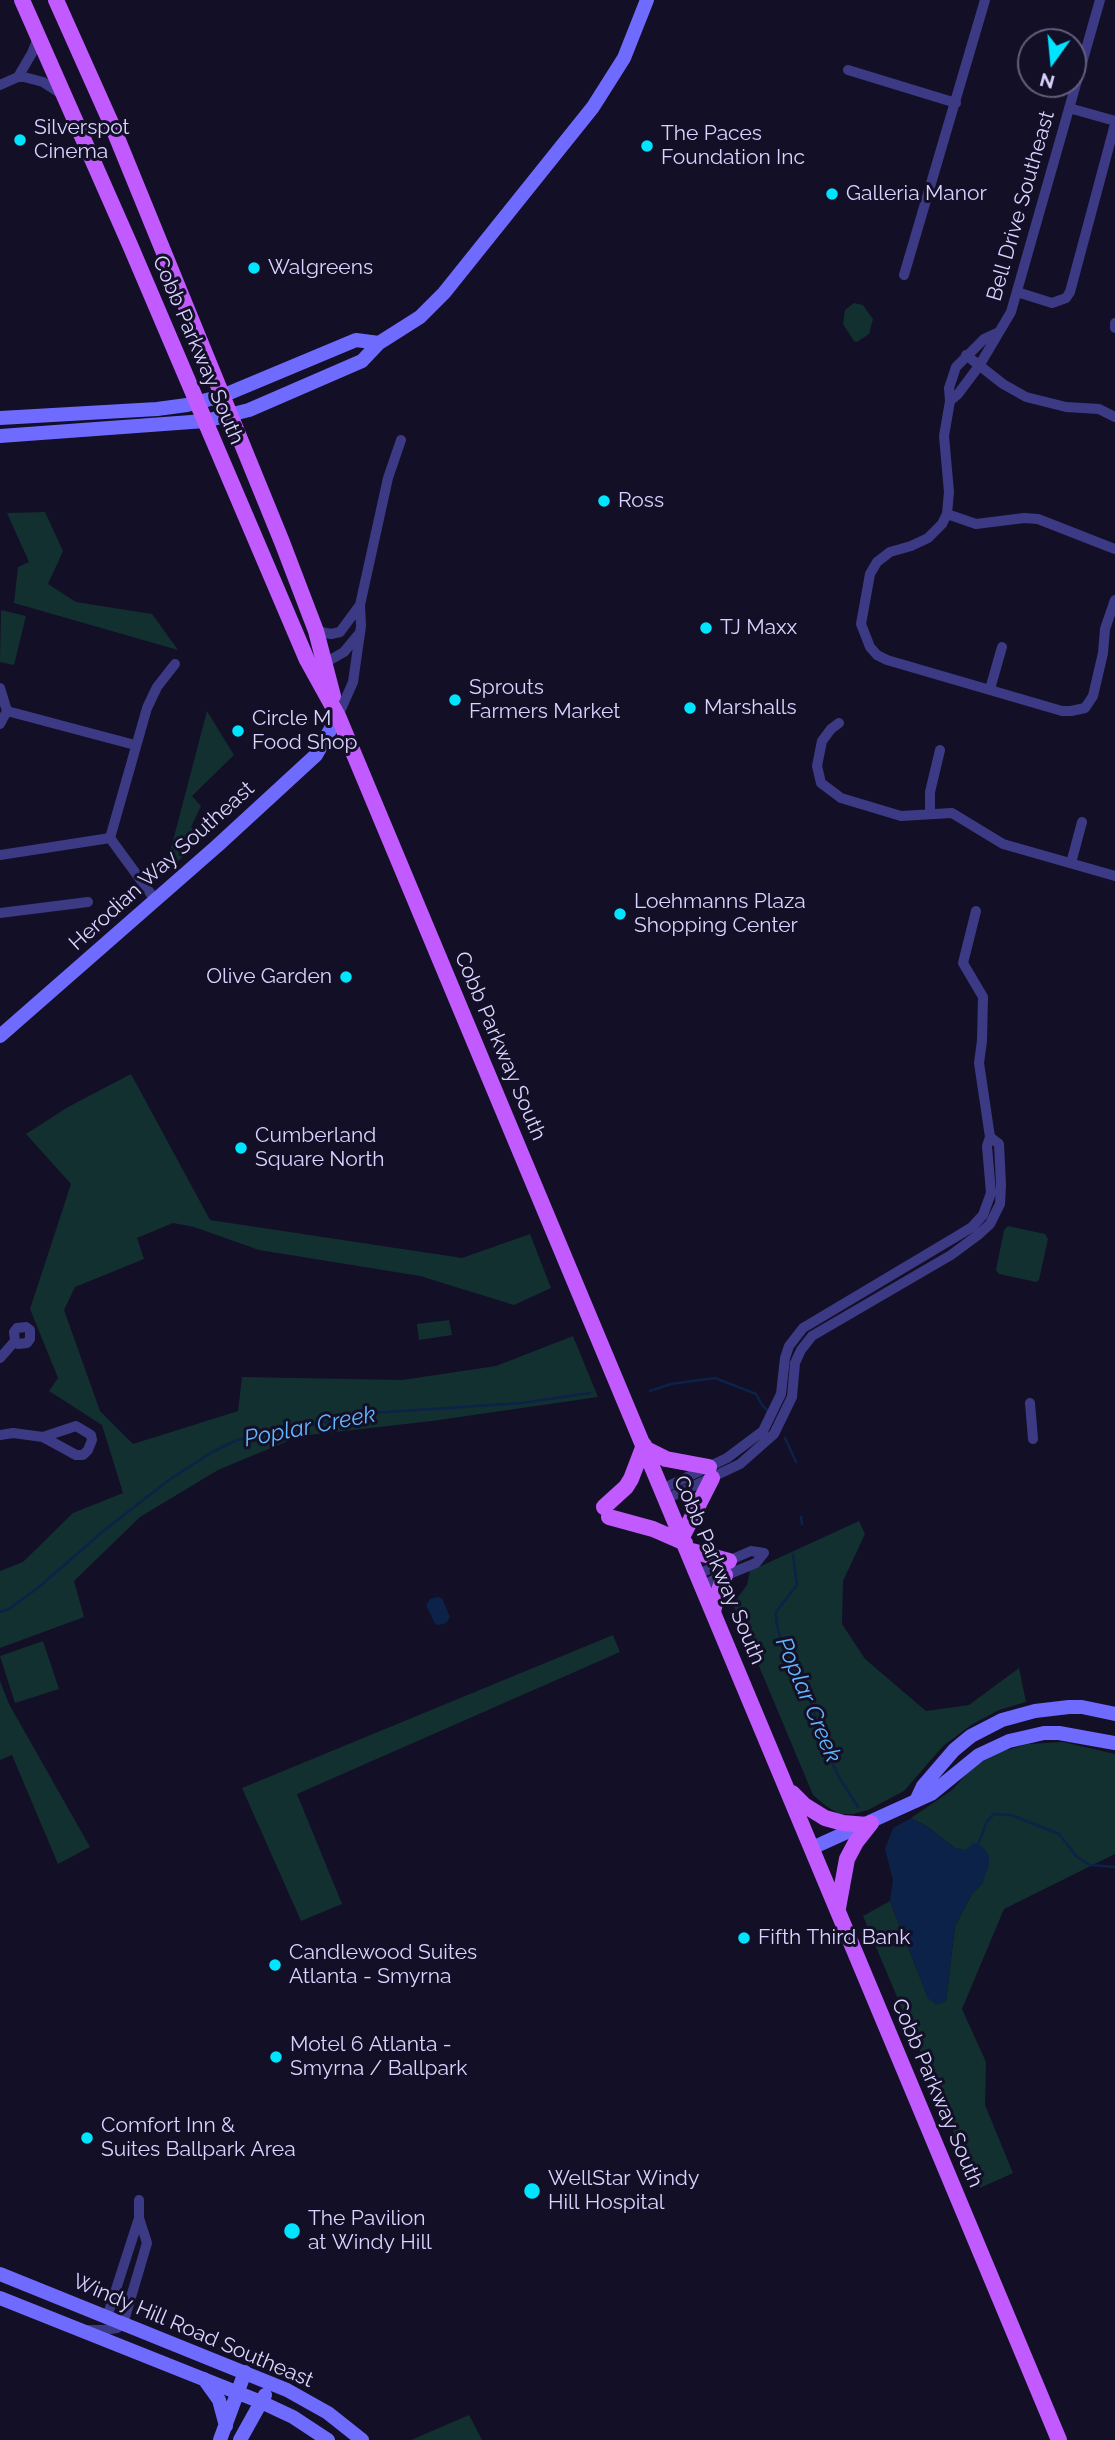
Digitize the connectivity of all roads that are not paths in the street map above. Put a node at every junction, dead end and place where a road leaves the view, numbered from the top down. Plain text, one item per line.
1 (22, 0) edge
2 (56, 0) edge
3 (647, 0) edge
4 (985, 0) edge
5 (1100, 0) edge
6 (38, 37) junction
7 (848, 70) dead end
8 (18, 77) junction
9 (0, 85) edge
10 (64, 98) junction
11 (956, 103) junction
12 (1069, 108) junction
13 (1115, 122) edge
14 (904, 275) dead end
15 (1017, 292) junction
16 (999, 332) junction
17 (379, 343) junction
18 (966, 355) junction
19 (979, 366) junction
20 (222, 396) junction
21 (950, 401) junction
22 (198, 403) junction
23 (230, 415) junction
24 (1115, 417) edge
25 (0, 418) edge
26 (205, 421) junction
27 (0, 436) edge
28 (401, 440) dead end
29 (947, 514) junction
30 (1115, 549) edge
31 (1115, 600) edge
32 (360, 605) junction
33 (316, 631) junction
34 (360, 632) junction
35 (1002, 647) dead end
36 (307, 660) junction
37 (324, 662) junction
38 (175, 664) dead end
39 (0, 688) edge
40 (990, 689) junction
41 (7, 711) junction
42 (338, 716) junction
43 (839, 723) dead end
44 (0, 724) edge
45 (135, 745) junction
46 (940, 750) dead end
47 (930, 814) junction
48 (1082, 822) dead end
49 (110, 838) junction
50 (0, 855) edge
51 (1071, 863) junction
52 (1115, 876) edge
53 (156, 901) junction
54 (88, 902) dead end
55 (976, 911) dead end
56 (0, 914) edge
57 (0, 1036) edge
58 (15, 1341) dead end
59 (0, 1358) edge
60 (1030, 1403) dead end
61 (0, 1435) edge
62 (43, 1437) dead end
63 (1033, 1439) dead end
64 (645, 1447) junction
65 (711, 1472) junction
66 (664, 1494) junction
67 (685, 1543) junction
68 (727, 1568) junction
69 (700, 1579) junction
70 (713, 1612) junction
71 (1115, 1714) edge
72 (1115, 1744) edge
73 (787, 1789) junction
74 (916, 1801) junction
75 (869, 1824) junction
76 (812, 1848) junction
77 (838, 1910) junction
78 (139, 2200) dead end
79 (139, 2218) junction
80 (0, 2274) edge
81 (0, 2298) edge
82 (107, 2317) junction
83 (123, 2324) junction
84 (80, 2330) junction
85 (245, 2372) junction
86 (203, 2378) junction
87 (271, 2383) junction
88 (239, 2392) junction
89 (261, 2402) junction
90 (223, 2434) edge
91 (240, 2440) edge
92 (328, 2440) edge
93 (362, 2440) edge
94 (1059, 2440) edge

1 - 6 main road, Cobb Parkway South
2 - 20 main road, Cobb Parkway South
3 - 17 main road
4 - 11 street
5 - 12 street, Bell Drive Southeast
6 - 8 street
6 - 10 main road, Cobb Parkway South
7 - 11 street
8 - 9 street
8 - 10 street
10 - 22 main road, Cobb Parkway South
11 - 14 street
12 - 13 street
12 - 15 street, Bell Drive Southeast
13 - 15 street
15 - 16 street, Bell Drive Southeast
16 - 18 street
16 - 19 street, Bell Drive Southeast
17 - 20 main road
17 - 23 main road
18 - 19 street
18 - 21 street
19 - 21 street, Bell Drive Southeast
19 - 24 street
20 - 22 main road
20 - 23 main road, Cobb Parkway South
21 - 29 street
22 - 25 main road
22 - 26 main road, Cobb Parkway South
23 - 26 main road
23 - 33 main road, Cobb Parkway South
26 - 27 main road
26 - 36 main road, Cobb Parkway South
28 - 32 street
29 - 30 street
29 - 40 street
31 - 40 street
32 - 33 street
32 - 34 street
33 - 37 main road, Cobb Parkway South
34 - 37 street
34 - 42 street
35 - 40 street
36 - 37 street
36 - 42 main road, Cobb Parkway South
37 - 42 main road, Cobb Parkway South
38 - 45 street
39 - 41 street
41 - 44 street
41 - 45 street
42 - 53 main road, Herodian Way Southeast
42 - 64 main road, Cobb Parkway South
43 - 47 street
45 - 49 street
46 - 47 street
47 - 51 street
48 - 51 street
49 - 50 street
49 - 53 street
51 - 52 street
53 - 57 main road, Herodian Way Southeast
54 - 56 street
55 - 65 street
58 - 59 street
60 - 63 street
61 - 62 street
64 - 65 main road
64 - 66 main road, Cobb Parkway South
64 - 67 main road
65 - 66 street
65 - 67 main road
66 - 67 main road, Cobb Parkway South
67 - 68 main road
67 - 69 main road, Cobb Parkway South
68 - 69 street
68 - 70 main road
69 - 70 main road, Cobb Parkway South
70 - 73 main road, Cobb Parkway South
71 - 74 main road
72 - 74 main road
73 - 75 main road
73 - 76 main road, Cobb Parkway South
74 - 75 main road
75 - 76 main road
75 - 77 main road
76 - 77 main road, Cobb Parkway South
77 - 94 main road, Cobb Parkway South
78 - 79 street
79 - 82 street
79 - 83 street
80 - 82 main road, Windy Hill Road Southeast
81 - 84 main road, Windy Hill Road Southeast
82 - 83 main road, Windy Hill Road Southeast
83 - 84 street
83 - 85 main road, Windy Hill Road Southeast
84 - 86 main road, Windy Hill Road Southeast
85 - 87 main road, Windy Hill Road Southeast
85 - 88 main road
86 - 88 main road, Windy Hill Road Southeast
86 - 90 main road
87 - 89 main road
87 - 93 main road, Windy Hill Road Southeast
88 - 89 main road, Windy Hill Road Southeast
88 - 90 main road
89 - 91 main road
89 - 92 main road, Windy Hill Road Southeast

